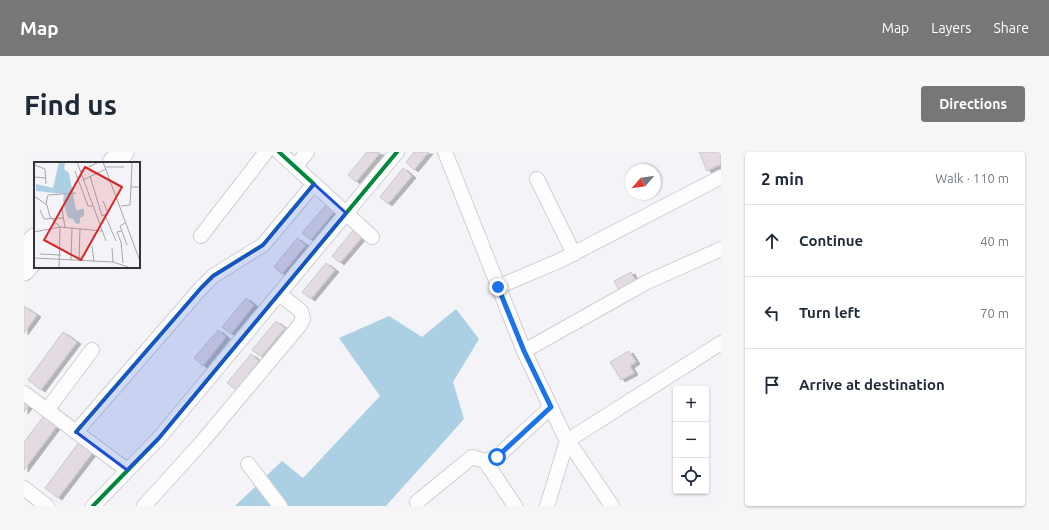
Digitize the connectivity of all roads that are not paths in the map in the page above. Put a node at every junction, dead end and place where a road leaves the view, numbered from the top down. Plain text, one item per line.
1 (108, 152) edge
2 (122, 152) edge
3 (266, 152) edge
4 (279, 152) edge
5 (307, 152) edge
6 (397, 152) edge
7 (445, 152) edge
8 (100, 162) edge
9 (114, 162) edge
10 (296, 166) junction
11 (721, 177) edge
12 (537, 179) dead end
13 (314, 184) junction
14 (346, 213) junction
15 (200, 236) dead end
16 (372, 237) dead end
17 (34, 240) edge
18 (721, 249) edge
19 (24, 252) edge
20 (574, 254) junction
21 (34, 258) edge
22 (24, 270) edge
23 (498, 287) junction
24 (279, 294) junction
25 (721, 343) edge
26 (92, 350) dead end
27 (524, 351) junction
28 (24, 392) edge
29 (551, 407) junction
30 (47, 410) junction
31 (76, 432) junction
32 (567, 441) junction
33 (485, 461) junction
34 (248, 464) dead end
35 (127, 470) junction
36 (24, 488) edge
37 (417, 502) dead end
38 (47, 506) edge
39 (93, 506) edge
40 (144, 506) edge
41 (280, 506) edge
42 (515, 506) edge
43 (547, 506) edge
44 (612, 506) edge

1 - 8 highway
2 - 9 highway
3 - 15 street
4 - 10 street
5 - 10 street
6 - 14 street
7 - 23 street
10 - 13 street
11 - 20 street
12 - 20 street
13 - 14 street
13 - 31 street
14 - 16 street
14 - 24 street
17 - 19 highway
18 - 27 street
20 - 23 street
21 - 22 highway
23 - 27 street
24 - 35 street
24 - 40 street
25 - 32 street
26 - 30 street
27 - 29 street
28 - 30 street
29 - 32 street
29 - 33 street
30 - 31 street
31 - 35 street
32 - 43 street
32 - 44 street
33 - 37 street
33 - 42 street
34 - 41 street
35 - 39 street
36 - 38 street

